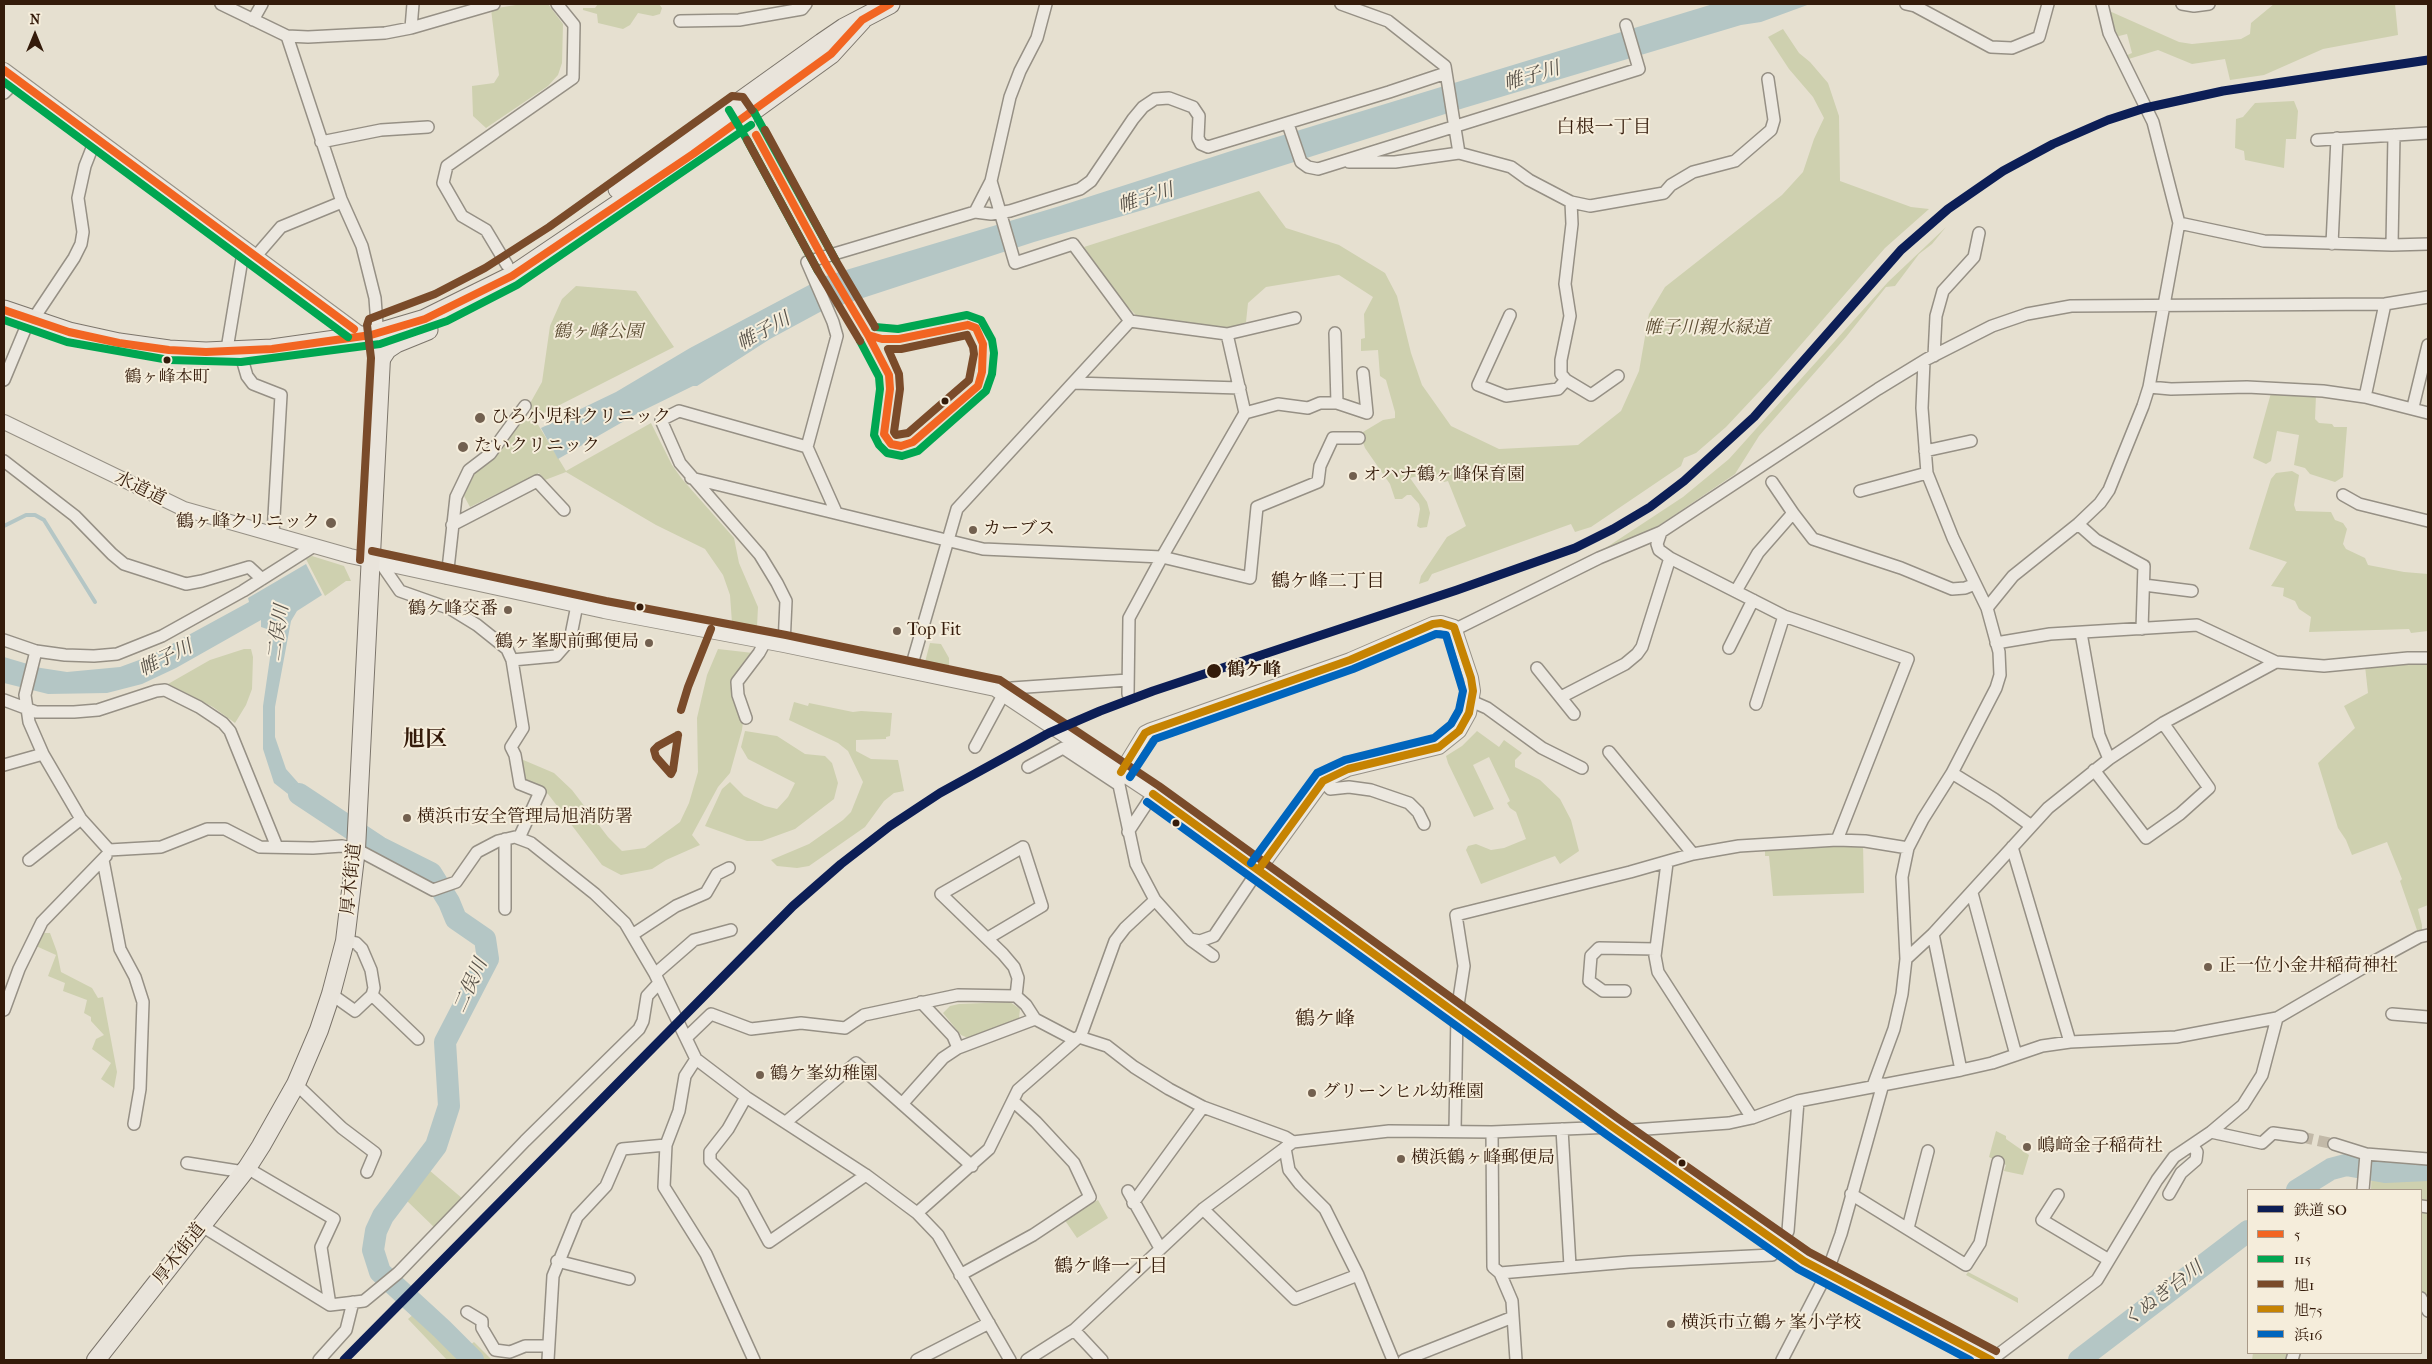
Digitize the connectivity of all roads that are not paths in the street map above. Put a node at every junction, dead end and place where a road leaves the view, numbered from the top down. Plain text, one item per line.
1 (221, 4) edge
2 (262, 4) edge
3 (413, 4) edge
4 (494, 4) edge
5 (557, 4) edge
6 (806, 4) edge
7 (890, 4) edge
8 (1046, 4) edge
9 (1341, 4) edge
10 (1906, 4) edge
11 (2048, 4) edge
12 (2102, 4) edge
13 (2182, 4) edge
14 (2209, 4) edge
15 (253, 20) junction
16 (680, 21) dead end
17 (1626, 25) dead end
18 (411, 28) junction
19 (287, 36) junction
20 (4, 70) edge
21 (1446, 75) junction
22 (1768, 79) dead end
23 (17, 80) junction
24 (4, 93) edge
25 (1454, 124) junction
26 (1289, 126) junction
27 (428, 127) dead end
28 (2428, 133) edge
29 (2394, 135) junction
30 (96, 138) junction
31 (2337, 138) junction
32 (2317, 140) dead end
33 (321, 142) junction
34 (1459, 153) junction
35 (1342, 161) junction
36 (991, 181) junction
37 (342, 202) junction
38 (1571, 202) junction
39 (975, 212) junction
40 (1001, 215) junction
41 (2179, 223) junction
42 (1979, 233) dead end
43 (2332, 244) junction
44 (2428, 244) edge
45 (2392, 245) junction
46 (250, 251) junction
47 (510, 270) junction
48 (2428, 297) edge
49 (2164, 304) junction
50 (2385, 304) junction
51 (4, 310) edge
52 (1510, 315) dead end
53 (1295, 318) dead end
54 (30, 320) junction
55 (1130, 321) junction
56 (368, 331) junction
57 (1335, 333) dead end
58 (1227, 334) junction
59 (2428, 345) edge
60 (234, 348) junction
61 (381, 358) junction
62 (1929, 359) junction
63 (1363, 373) dead end
64 (1618, 376) dead end
65 (4, 380) edge
66 (1566, 380) junction
67 (1074, 382) junction
68 (2149, 387) junction
69 (1240, 388) junction
70 (2365, 397) junction
71 (1337, 403) junction
72 (525, 406) dead end
73 (2413, 407) junction
74 (1245, 413) junction
75 (2428, 413) edge
76 (4, 422) edge
77 (1359, 438) dead end
78 (1971, 441) dead end
79 (807, 447) junction
80 (1925, 451) junction
81 (4, 461) edge
82 (1927, 473) junction
83 (692, 478) junction
84 (1772, 482) dead end
85 (1860, 491) dead end
86 (2343, 495) dead end
87 (564, 510) dead end
88 (836, 512) junction
89 (1793, 513) junction
90 (2428, 521) edge
91 (2078, 524) junction
92 (452, 525) junction
93 (1661, 532) junction
94 (273, 534) junction
95 (946, 539) junction
96 (314, 546) junction
97 (1162, 557) junction
98 (1670, 558) junction
99 (376, 563) junction
100 (447, 578) junction
101 (262, 579) junction
102 (1975, 584) junction
103 (2144, 585) junction
104 (1736, 591) junction
105 (2192, 591) dead end
106 (1753, 600) junction
107 (577, 606) junction
108 (1987, 608) junction
109 (1784, 616) junction
110 (1456, 629) junction
111 (2142, 629) junction
112 (2081, 633) junction
113 (4, 640) edge
114 (765, 642) junction
115 (1996, 643) junction
116 (784, 645) junction
117 (1729, 648) dead end
118 (34, 656) junction
119 (2428, 658) edge
120 (512, 660) junction
121 (2276, 662) junction
122 (1537, 668) dead end
123 (910, 671) junction
124 (1128, 680) junction
125 (1001, 693) junction
126 (1128, 694) dead end
127 (1561, 697) junction
128 (4, 700) edge
129 (1471, 701) junction
130 (1756, 704) dead end
131 (27, 709) junction
132 (1574, 714) dead end
133 (746, 718) dead end
134 (2163, 723) junction
135 (975, 747) dead end
136 (1609, 752) dead end
137 (43, 754) junction
138 (2109, 759) junction
139 (4, 765) edge
140 (1028, 768) dead end
141 (1582, 768) dead end
142 (2094, 770) junction
143 (1952, 773) junction
144 (1120, 778) junction
145 (1323, 781) junction
146 (1153, 794) junction
147 (82, 820) junction
148 (1424, 824) dead end
149 (2030, 825) junction
150 (1128, 832) junction
151 (519, 838) junction
152 (505, 839) junction
153 (1838, 840) junction
154 (356, 844) junction
155 (2012, 846) junction
156 (277, 847) junction
157 (1908, 848) junction
158 (109, 850) junction
159 (1693, 854) junction
160 (29, 860) dead end
161 (102, 860) junction
162 (1667, 862) junction
163 (730, 868) dead end
164 (1259, 869) junction
165 (1972, 893) junction
166 (1155, 900) junction
167 (505, 908) dead end
168 (730, 930) dead end
169 (1933, 934) junction
170 (632, 935) junction
171 (2428, 935) edge
172 (988, 938) junction
173 (1190, 939) junction
174 (345, 941) junction
175 (1656, 949) junction
176 (1213, 956) dead end
177 (1906, 959) junction
178 (657, 978) junction
179 (1625, 992) dead end
180 (331, 994) junction
181 (372, 995) junction
182 (1016, 996) junction
183 (921, 1002) junction
184 (4, 1010) edge
185 (1457, 1012) junction
186 (2392, 1014) dead end
187 (2428, 1017) edge
188 (2278, 1018) junction
189 (1035, 1019) junction
190 (686, 1038) junction
191 (418, 1039) dead end
192 (1077, 1039) junction
193 (2070, 1042) junction
194 (958, 1048) junction
195 (2016, 1054) junction
196 (696, 1059) junction
197 (1961, 1070) junction
198 (296, 1084) junction
199 (1878, 1085) junction
200 (746, 1097) junction
201 (1013, 1101) junction
202 (1798, 1101) junction
203 (902, 1104) junction
204 (1203, 1107) junction
205 (1752, 1118) junction
206 (786, 1122) junction
207 (134, 1124) dead end
208 (1562, 1129) junction
209 (1616, 1129) junction
210 (1455, 1132) junction
211 (1492, 1132) junction
212 (2211, 1132) junction
213 (2302, 1138) tunnel mouth
214 (2334, 1144) tunnel mouth
215 (666, 1145) junction
216 (1289, 1145) junction
217 (2192, 1145) junction
218 (1928, 1151) dead end
219 (2366, 1158) junction
220 (2428, 1159) edge
221 (1998, 1162) dead end
222 (187, 1163) dead end
223 (972, 1166) junction
224 (246, 1170) junction
225 (367, 1172) dead end
226 (866, 1175) junction
227 (2363, 1189) edge
228 (1128, 1191) dead end
229 (1851, 1194) junction
230 (2169, 1194) dead end
231 (2058, 1195) dead end
232 (1133, 1203) junction
233 (1203, 1209) junction
234 (917, 1213) junction
235 (202, 1226) junction
236 (1908, 1228) junction
237 (1781, 1245) junction
238 (1160, 1248) junction
239 (2109, 1260) junction
240 (557, 1261) junction
241 (1570, 1266) junction
242 (1500, 1273) junction
243 (1827, 1273) junction
244 (960, 1275) junction
245 (1358, 1275) junction
246 (629, 1279) dead end
247 (2422, 1300) edge
248 (353, 1302) junction
249 (330, 1305) junction
250 (2428, 1311) edge
251 (467, 1312) dead end
252 (1513, 1317) junction
253 (989, 1323) junction
254 (1074, 1330) junction
255 (548, 1346) junction
256 (96, 1360) edge
257 (319, 1360) edge
258 (548, 1360) edge
259 (754, 1360) edge
260 (917, 1360) edge
261 (1010, 1360) edge
262 (1027, 1360) edge
263 (1102, 1360) edge
264 (1393, 1360) edge
265 (1404, 1360) edge
266 (1516, 1360) edge
267 (1782, 1360) edge
268 (1991, 1360) edge

1 - 15 street
2 - 15 street
3 - 18 street
4 - 18 street
5 - 47 street
6 - 16 street
7 - 47 highway
8 - 36 street
9 - 21 street
10 - 11 street
12 - 41 street
13 - 14 street
15 - 19 street
17 - 25 street
18 - 19 street
19 - 33 street
20 - 23 street
21 - 25 street
21 - 26 street
22 - 38 street
23 - 24 street
23 - 30 street
25 - 34 street
25 - 35 street
26 - 35 street
26 - 40 street
27 - 33 street
28 - 29 street
29 - 31 street
29 - 45 street
30 - 46 street
30 - 54 street
31 - 32 street
31 - 43 street
33 - 37 street
34 - 35 street
34 - 38 street
36 - 39 street
36 - 40 street
37 - 46 street
37 - 56 street
38 - 66 street
39 - 40 street
39 - 79 street
40 - 55 street
41 - 43 street
41 - 49 street
42 - 62 street
43 - 45 street
44 - 45 street
46 - 56 street
46 - 60 street
47 - 56 highway
47 - 61 highway
48 - 50 street
49 - 50 street
49 - 62 street
49 - 68 street
50 - 70 street
51 - 54 highway
52 - 66 street
53 - 58 street
54 - 60 highway
54 - 65 street
55 - 58 street
55 - 67 street
56 - 60 highway
56 - 61 main road, 厚木街道
57 - 71 street
58 - 69 street
59 - 73 street
60 - 94 street
61 - 99 main road, 厚木街道
62 - 80 street
62 - 93 street
63 - 71 street
64 - 66 street
67 - 69 street
67 - 95 street
68 - 70 street
68 - 91 street
69 - 74 street
70 - 73 street
71 - 74 street
72 - 92 street
73 - 75 street
74 - 97 street
76 - 94 street, 水道道
77 - 97 street
78 - 80 street
79 - 83 street
79 - 88 street
80 - 82 street
81 - 101 street
82 - 85 street
82 - 102 street
83 - 88 street
83 - 116 street
84 - 89 street
86 - 90 street
87 - 92 street
88 - 95 street
89 - 102 street
89 - 104 street
91 - 103 street
91 - 108 street
92 - 100 street
93 - 98 street
93 - 110 street
94 - 96 street, 水道道
95 - 97 street
95 - 123 street
96 - 99 street, 水道道
96 - 101 street
97 - 124 street
98 - 104 street
98 - 127 street
99 - 100 street, 水道道
99 - 120 street
99 - 154 main road, 厚木街道
100 - 107 street, 水道道
101 - 118 street
102 - 108 street
103 - 105 street
103 - 111 street
104 - 106 street
106 - 109 street
106 - 117 street
107 - 114 street, 水道道
107 - 120 street
108 - 115 street
109 - 130 street
109 - 153 street
110 - 129 street
110 - 144 street
111 - 112 street
111 - 121 street
112 - 115 street
112 - 138 street
113 - 118 street
114 - 116 street, 水道道
114 - 133 street
115 - 143 street
116 - 123 street, 水道道
118 - 131 street
119 - 121 street
120 - 151 street
121 - 134 street
122 - 127 street
123 - 125 street, 水道道
124 - 125 street
124 - 126 street
125 - 135 street
125 - 144 street
127 - 132 street
128 - 131 street
129 - 141 street
129 - 145 street
131 - 137 street
131 - 156 street
134 - 138 street
134 - 142 street
136 - 159 street
137 - 139 street
137 - 147 street
138 - 142 street
140 - 144 street
142 - 149 street
143 - 149 street
143 - 157 street
144 - 146 street
144 - 150 street
145 - 148 street
145 - 164 street
146 - 150 street
146 - 164 street
147 - 158 street
147 - 160 street
149 - 155 street
150 - 166 street
151 - 152 street
151 - 170 street
152 - 154 street
152 - 167 street
153 - 157 street
153 - 159 street
154 - 156 street
154 - 174 main road, 厚木街道
155 - 165 street
155 - 193 street
156 - 158 street
157 - 177 street
158 - 161 street
159 - 162 street
161 - 184 street
161 - 207 street
162 - 175 street
162 - 185 street
163 - 170 street
164 - 173 street
164 - 185 street
165 - 169 street
165 - 195 street
166 - 173 street
166 - 192 street
168 - 178 street
169 - 177 street
169 - 197 street
170 - 178 street
171 - 188 street
172 - 172 street
172 - 182 street
173 - 176 street
174 - 180 main road, 厚木街道
174 - 181 street
175 - 179 street
175 - 205 street
177 - 199 street
178 - 190 street
178 - 248 street
180 - 181 street
180 - 198 main road, 厚木街道
181 - 191 street
182 - 183 street
182 - 189 street
183 - 190 street
183 - 194 street
185 - 209 street
185 - 210 street
186 - 187 street
188 - 193 street
188 - 212 street
189 - 192 street
189 - 194 street
190 - 196 street
192 - 201 street
192 - 204 street
193 - 195 street
194 - 203 street
195 - 197 street
196 - 200 street
196 - 215 street
197 - 199 street
198 - 224 main road, 厚木街道
198 - 225 street
199 - 202 street
199 - 229 street
200 - 206 street
200 - 226 street
201 - 223 street
201 - 244 street
202 - 205 street
202 - 237 street
203 - 206 street
203 - 223 street
204 - 216 street
204 - 232 street
205 - 209 street
206 - 226 street
208 - 209 street
208 - 211 street
208 - 241 street
209 - 237 street
210 - 211 street
210 - 216 street
211 - 242 street
212 - 213 street
212 - 217 street
214 - 219 street
215 - 240 street
215 - 259 street
216 - 233 street
216 - 245 street
217 - 230 street
217 - 239 street
218 - 236 street
219 - 220 street
219 - 227 street
221 - 236 street
222 - 224 street
223 - 234 street
224 - 235 main road, 厚木街道
224 - 249 street
226 - 234 street
228 - 232 street
229 - 236 street
229 - 243 street
231 - 239 street
232 - 238 street
233 - 238 street
233 - 245 street
234 - 244 street
235 - 249 street
235 - 256 main road, 厚木街道
237 - 241 street
237 - 243 street
238 - 254 street
239 - 268 street
240 - 246 street
240 - 255 street
241 - 242 street
242 - 252 street
243 - 267 street
243 - 268 street
244 - 253 street
245 - 264 street
247 - 250 street
248 - 249 street
248 - 257 street
251 - 255 street
252 - 265 street
252 - 266 street
253 - 260 street
253 - 261 street
254 - 262 street
254 - 263 street
255 - 258 street

